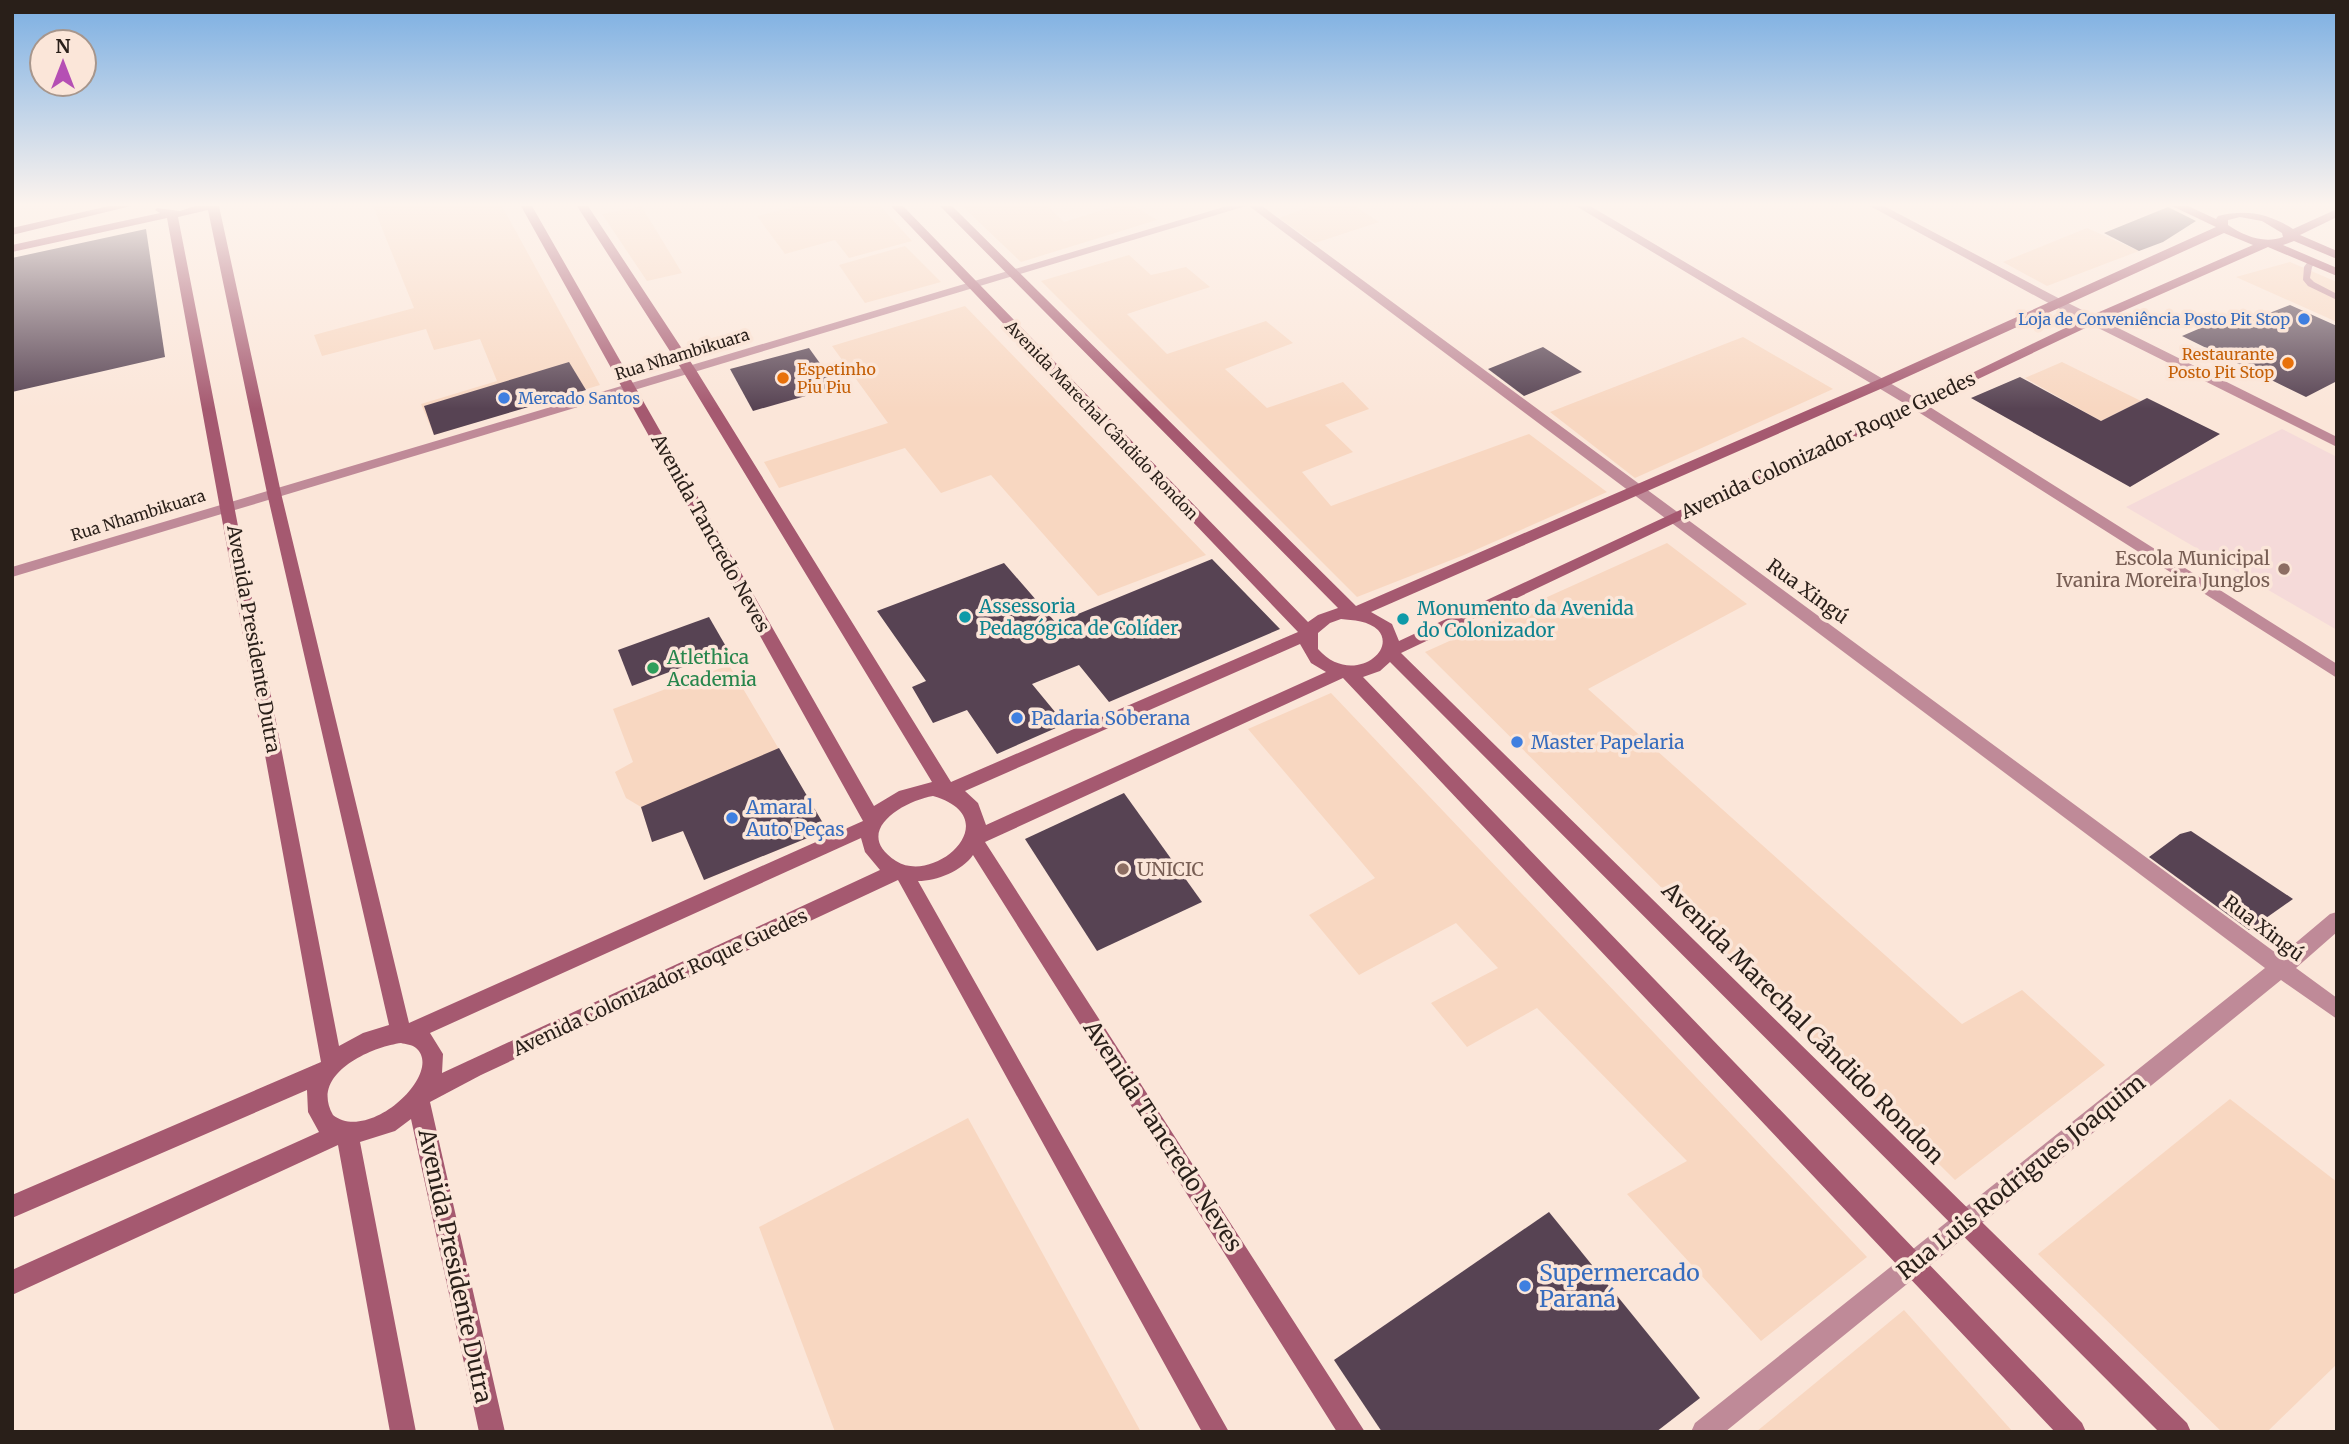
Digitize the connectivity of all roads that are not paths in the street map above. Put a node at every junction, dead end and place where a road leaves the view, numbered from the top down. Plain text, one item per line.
1 (179, 273) edge
2 (227, 273) edge
3 (564, 273) edge
4 (626, 273) edge
5 (960, 273) edge
6 (1345, 273) edge
7 (1695, 273) edge
8 (2002, 273) edge
9 (2122, 273) edge
10 (2199, 273) edge
11 (2307, 273) edge
12 (1013, 274) joint
13 (972, 286) junction
14 (2337, 297) edge
15 (2058, 303) junction
16 (2094, 319) junction
17 (689, 370) junction
18 (1881, 384) junction
19 (629, 388) junction
20 (1917, 405) junction
21 (2337, 443) edge
22 (1637, 491) junction
23 (274, 492) junction
24 (229, 506) junction
25 (1673, 517) junction
26 (12, 572) edge
27 (1354, 613) junction
28 (1308, 633) junction
29 (1390, 651) junction
30 (1345, 671) junction
31 (2337, 672) edge
32 (947, 791) junction
33 (873, 824) junction
34 (975, 839) junction
35 (901, 872) junction
36 (2337, 920) edge
37 (2282, 967) junction
38 (2337, 1010) edge
39 (403, 1034) junction
40 (330, 1068) junction
41 (420, 1097) junction
42 (345, 1132) junction
43 (12, 1208) edge
44 (1966, 1221) junction
45 (1913, 1264) junction
46 (12, 1283) edge
47 (403, 1432) edge
48 (492, 1432) edge
49 (1216, 1432) edge
50 (1352, 1432) edge
51 (1704, 1432) edge
52 (2073, 1432) edge
53 (2178, 1432) edge

1 - 24 street, Avenida Presidente Dutra
2 - 23 street
3 - 19 street, Avenida Tancredo Neves
4 - 17 street
5 - 13 street, Avenida Marechal Cândido Rondon
6 - 22 street, Rua Xingú
7 - 18 street
8 - 15 street
9 - 15 street, Avenida Colonizador Roque Guedes
10 - 16 street, Avenida Colonizador Roque Guedes
11 - 14 lane
12 - 13 street, Rua Nhambikuara
12 - 27 street, Avenida Marechal Cândido Rondon
13 - 17 street, Rua Nhambikuara
13 - 28 street, Avenida Marechal Cândido Rondon
15 - 16 street
15 - 18 street, Avenida Colonizador Roque Guedes
16 - 20 street, Avenida Colonizador Roque Guedes
16 - 21 street
17 - 19 street, Rua Nhambikuara
17 - 32 street
18 - 20 street
18 - 22 street, Avenida Colonizador Roque Guedes
19 - 23 street, Rua Nhambikuara
19 - 33 street, Avenida Tancredo Neves
20 - 25 street, Avenida Colonizador Roque Guedes
20 - 31 street
22 - 25 street, Rua Xingú
22 - 27 street, Avenida Colonizador Roque Guedes
23 - 24 street, Rua Nhambikuara
23 - 39 street
24 - 26 street, Rua Nhambikuara
24 - 40 street, Avenida Presidente Dutra
25 - 29 street, Avenida Colonizador Roque Guedes
25 - 37 street, Rua Xingú
27 - 28 street
27 - 29 street
28 - 30 street
28 - 32 street
29 - 30 street
29 - 44 street, Avenida Marechal Cândido Rondon
30 - 34 street
30 - 45 street
32 - 33 street
32 - 34 street
33 - 35 street
33 - 39 street
34 - 35 street
34 - 50 street, Avenida Tancredo Neves
35 - 41 street, Avenida Colonizador Roque Guedes
35 - 49 street
36 - 37 street, Rua Luis Rodrigues Joaquim
37 - 38 street, Rua Xingú
37 - 44 street, Rua Luis Rodrigues Joaquim
39 - 40 street
39 - 41 street
40 - 42 street
40 - 43 street
41 - 42 street
41 - 48 street, Avenida Presidente Dutra
42 - 46 street
42 - 47 street
44 - 45 street, Rua Luis Rodrigues Joaquim
44 - 53 street, Avenida Marechal Cândido Rondon
45 - 51 street, Rua Luis Rodrigues Joaquim
45 - 52 street

